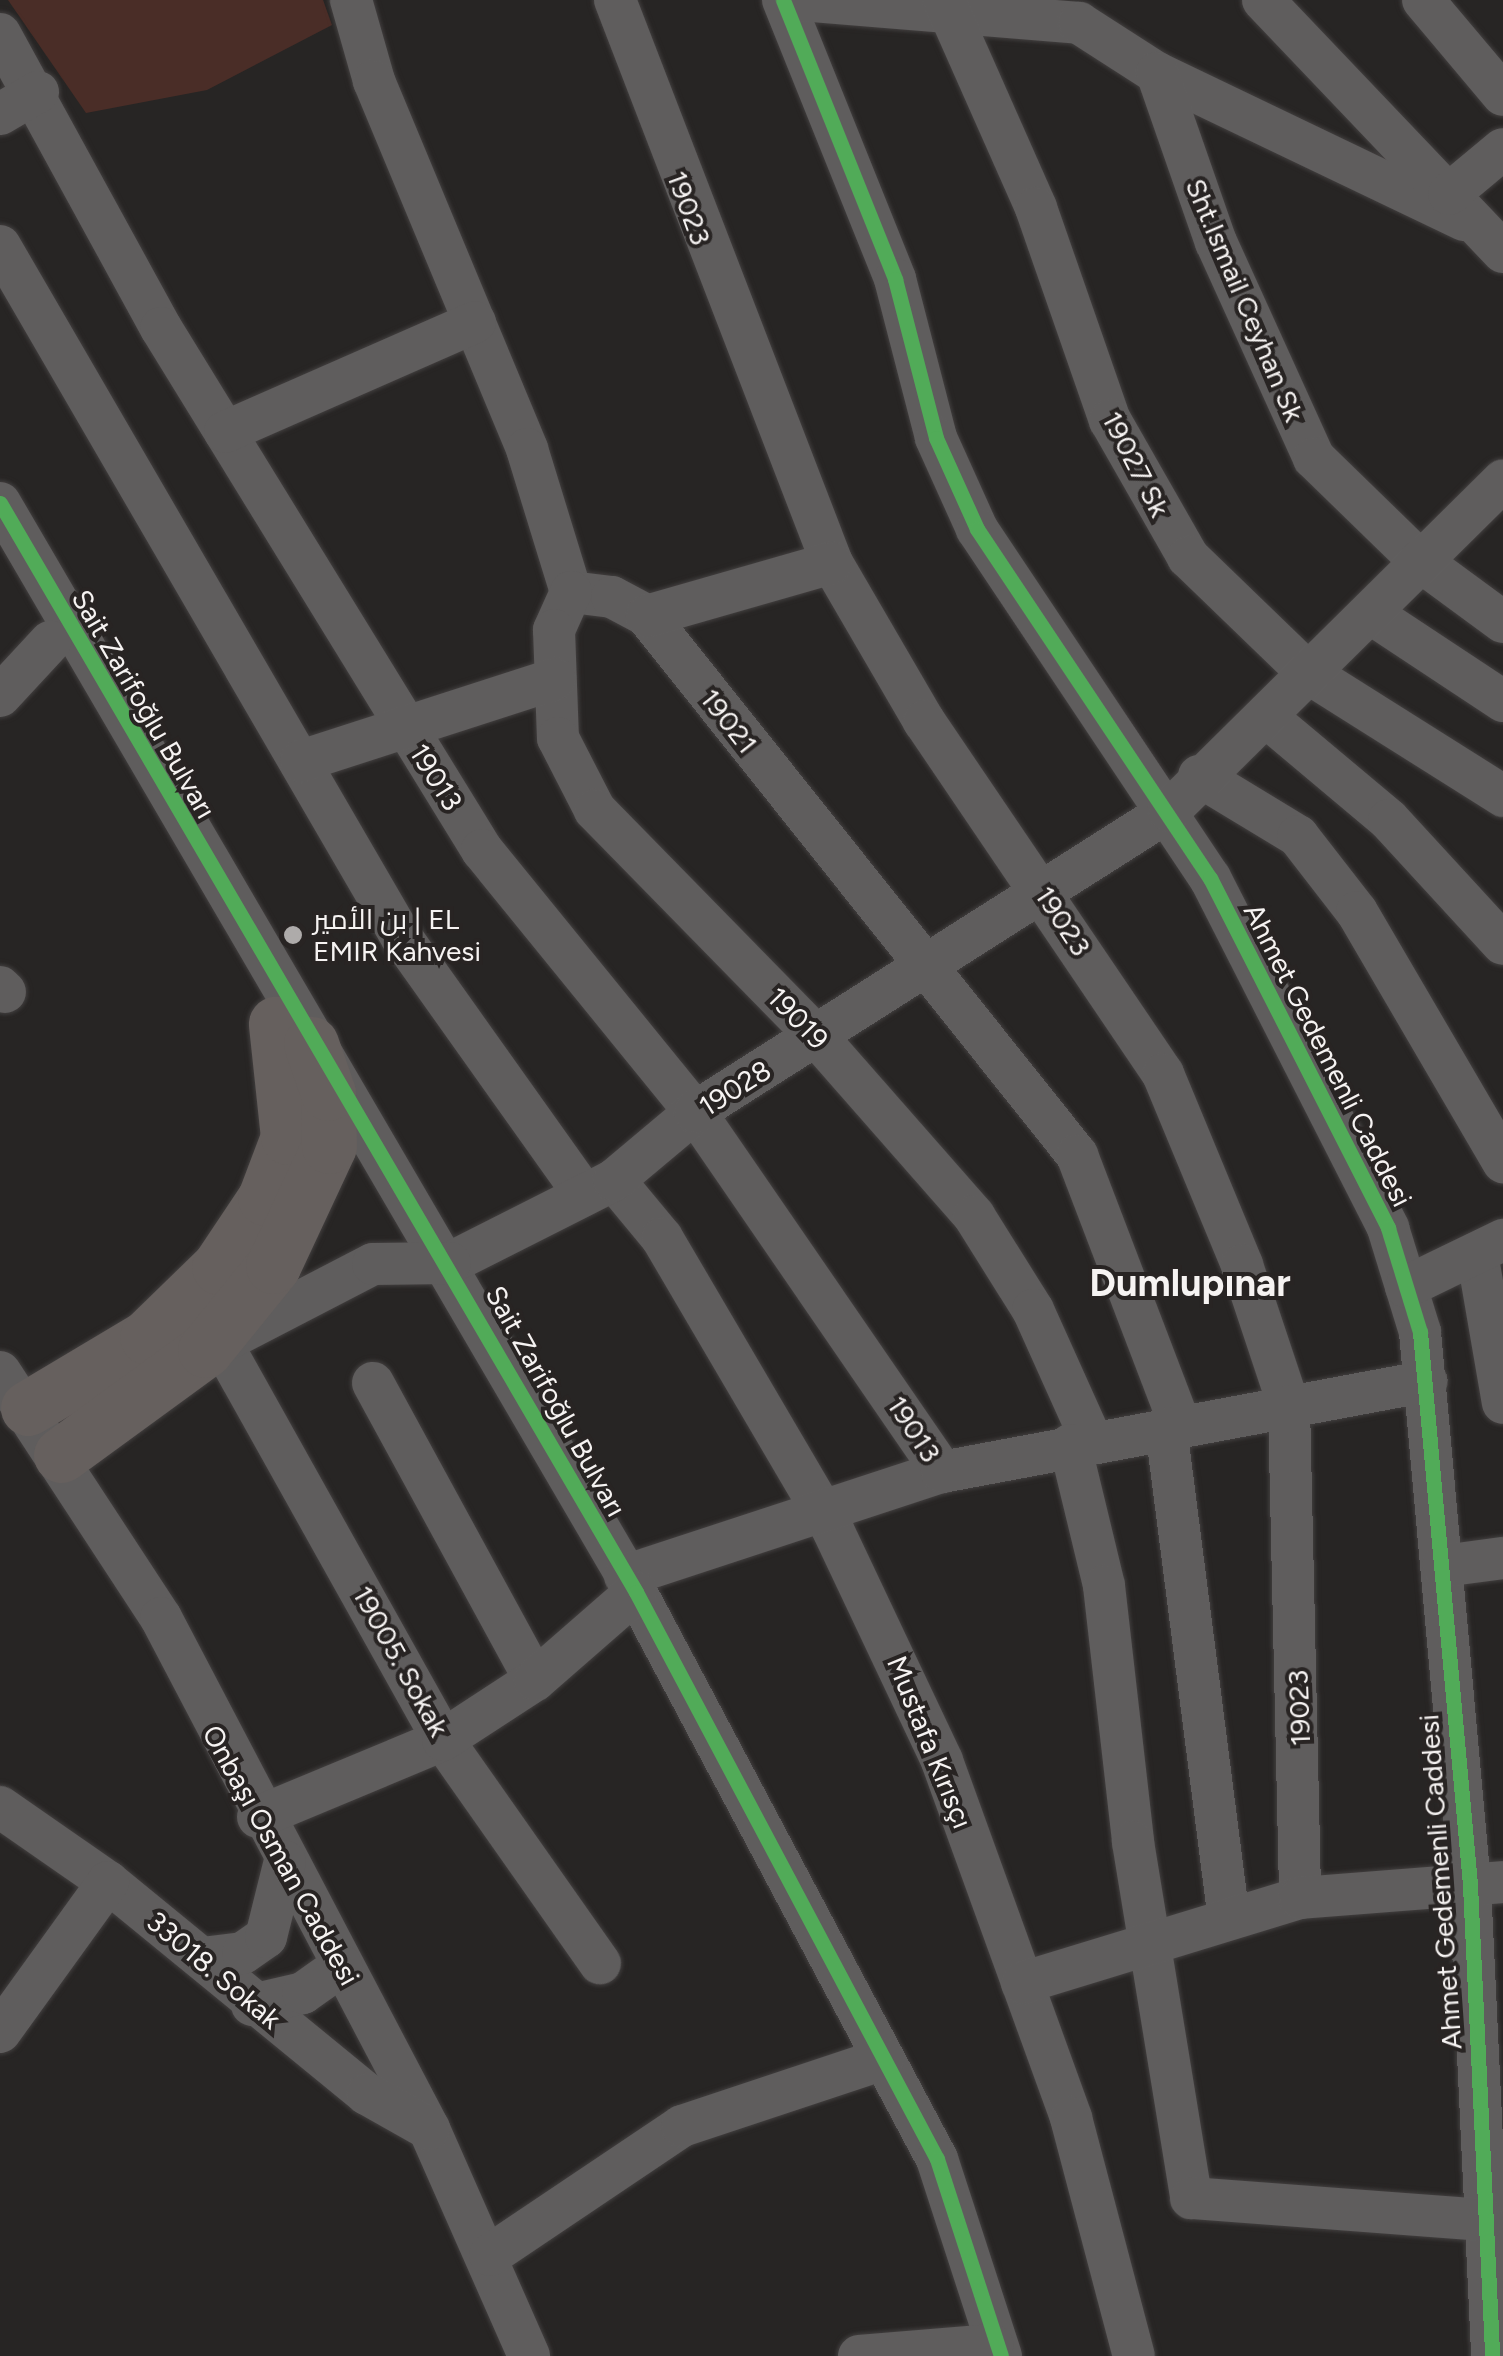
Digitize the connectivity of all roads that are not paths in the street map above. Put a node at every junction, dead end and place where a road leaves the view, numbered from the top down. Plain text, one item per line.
1 (351, 0) edge
2 (615, 0) edge
3 (783, 0) edge
4 (800, 0) edge
5 (1263, 0) edge
6 (1423, 0) edge
7 (943, 6) edge
8 (0, 34) edge
9 (1157, 73) junction
10 (38, 92) junction
11 (1503, 95) edge
12 (0, 114) edge
13 (1503, 149) edge
14 (1457, 207) junction
15 (0, 246) edge
16 (1503, 252) edge
17 (475, 322) junction
18 (225, 432) junction
19 (1503, 480) edge
20 (0, 503) edge
21 (0, 558) edge
22 (1420, 562) junction
23 (832, 563) junction
24 (571, 592) junction
25 (647, 616) junction
26 (1373, 616) junction
27 (1503, 622) edge
28 (50, 642) junction
29 (1308, 673) junction
30 (555, 679) junction
31 (0, 696) edge
32 (1503, 701) edge
33 (1270, 720) junction
34 (406, 730) junction
35 (301, 761) junction
36 (1199, 776) junction
37 (1503, 796) edge
38 (1169, 811) junction
39 (1044, 891) junction
40 (1503, 944) edge
41 (927, 962) junction
42 (294, 1034) junction
43 (817, 1036) junction
44 (695, 1112) junction
45 (1503, 1162) edge
46 (598, 1185) junction
47 (1490, 1247) edge
48 (450, 1263) junction
49 (1406, 1287) junction
50 (214, 1348) junction
51 (1426, 1381) junction
52 (372, 1383) dead end
53 (14, 1390) edge
54 (1503, 1403) edge
55 (1289, 1406) junction
56 (1173, 1428) junction
57 (1081, 1443) junction
58 (61, 1455) junction
59 (942, 1472) junction
60 (818, 1507) junction
61 (1503, 1558) edge
62 (1443, 1566) junction
63 (630, 1584) junction
64 (535, 1680) junction
65 (443, 1740) junction
66 (0, 1807) edge
67 (258, 1817) junction
68 (285, 1861) junction
69 (108, 1882) junction
70 (1486, 1883) edge
71 (1300, 1898) junction
72 (1230, 1917) junction
73 (1151, 1942) junction
74 (202, 1958) junction
75 (600, 1963) dead end
76 (342, 1966) junction
77 (1022, 1983) junction
78 (252, 2006) junction
79 (0, 2032) edge
80 (883, 2059) junction
81 (430, 2129) junction
82 (1484, 2220) junction
83 (490, 2255) junction
84 (997, 2351) edge
85 (529, 2356) edge
86 (859, 2356) edge
87 (1134, 2356) edge
88 (1492, 2356) edge

1 - 17 street
2 - 23 street, 19023
3 - 38 street, Ahmet Gedemenli Caddesi
4 - 7 street
5 - 14 street
6 - 11 street
7 - 9 street
7 - 29 street, 19027 Sk
8 - 10 street, 19013
9 - 14 street
9 - 22 street, Sht.Ismail Ceyhan Sk
10 - 12 street
10 - 18 street, 19013
13 - 14 street
14 - 16 street
15 - 35 street, Mustafa Kırısçı
17 - 18 street
17 - 24 street
18 - 34 street, 19013
19 - 22 street, 19028
20 - 42 street, Sait Zarifoğlu Bulvarı
21 - 28 street, Sait Zarifoğlu Bulvarı
22 - 26 street, 19028
22 - 27 street, Sht.Ismail Ceyhan Sk
23 - 25 street
23 - 39 street, 19023
24 - 25 street, 19021
24 - 30 street, 19019
25 - 41 street, 19021
26 - 29 street, 19028
26 - 32 street
28 - 31 street
28 - 42 street, Sait Zarifoğlu Bulvarı
29 - 33 street, 19028
29 - 37 street, 19027 Sk
30 - 34 street
30 - 43 street, 19019
33 - 36 street, 19028
33 - 40 street
34 - 35 street
34 - 44 street, 19013
35 - 46 street, Mustafa Kırısçı
36 - 38 street, 19028
36 - 45 street
38 - 39 street, 19028
38 - 49 street, Ahmet Gedemenli Caddesi
39 - 41 street, 19028
39 - 55 street, 19023
41 - 43 street, 19028
41 - 56 street, 19021
42 - 48 street, Sait Zarifoğlu Bulvarı
42 - 50 main road
42 - 53 main road
43 - 44 street, 19028
43 - 57 street, 19019
44 - 46 street, 19028
44 - 59 street, 19013
46 - 48 street, 19028
46 - 60 street, Mustafa Kırısçı
47 - 49 street
47 - 54 street
48 - 50 street
48 - 63 street, Sait Zarifoğlu Bulvarı
49 - 51 street, Ahmet Gedemenli Caddesi
50 - 58 main road
50 - 65 street, 19005. Sokak
51 - 55 street
51 - 62 street, Ahmet Gedemenli Caddesi
52 - 64 street
53 - 58 street, Onbaşı Osman Caddesi
55 - 56 street
55 - 71 street, 19023
56 - 57 street
56 - 72 street, 19021
57 - 59 street
57 - 73 street, 19019
58 - 67 street, Onbaşı Osman Caddesi
59 - 60 street
60 - 63 street
60 - 77 street, Mustafa Kırısçı
61 - 62 street
62 - 70 street, Ahmet Gedemenli Caddesi
63 - 64 street
63 - 80 street, Sait Zarifoğlu Bulvarı
64 - 65 street
65 - 67 street
65 - 75 street, 19005. Sokak
66 - 69 street, 33018. Sokak
67 - 68 street, Onbaşı Osman Caddesi
68 - 74 street
68 - 76 street, Onbaşı Osman Caddesi
69 - 74 street, 33018. Sokak
69 - 79 street
70 - 71 street
70 - 82 street, Ahmet Gedemenli Caddesi
71 - 72 street
72 - 73 street
73 - 77 street
73 - 82 street, 19019
74 - 78 street, 33018. Sokak
76 - 78 street
76 - 81 street, Onbaşı Osman Caddesi
77 - 87 street, Mustafa Kırısçı
78 - 81 street, 33018. Sokak
80 - 83 street
80 - 84 street, Sait Zarifoğlu Bulvarı
81 - 83 street, Onbaşı Osman Caddesi
82 - 88 street, Ahmet Gedemenli Caddesi
83 - 85 street, Onbaşı Osman Caddesi
84 - 86 street

